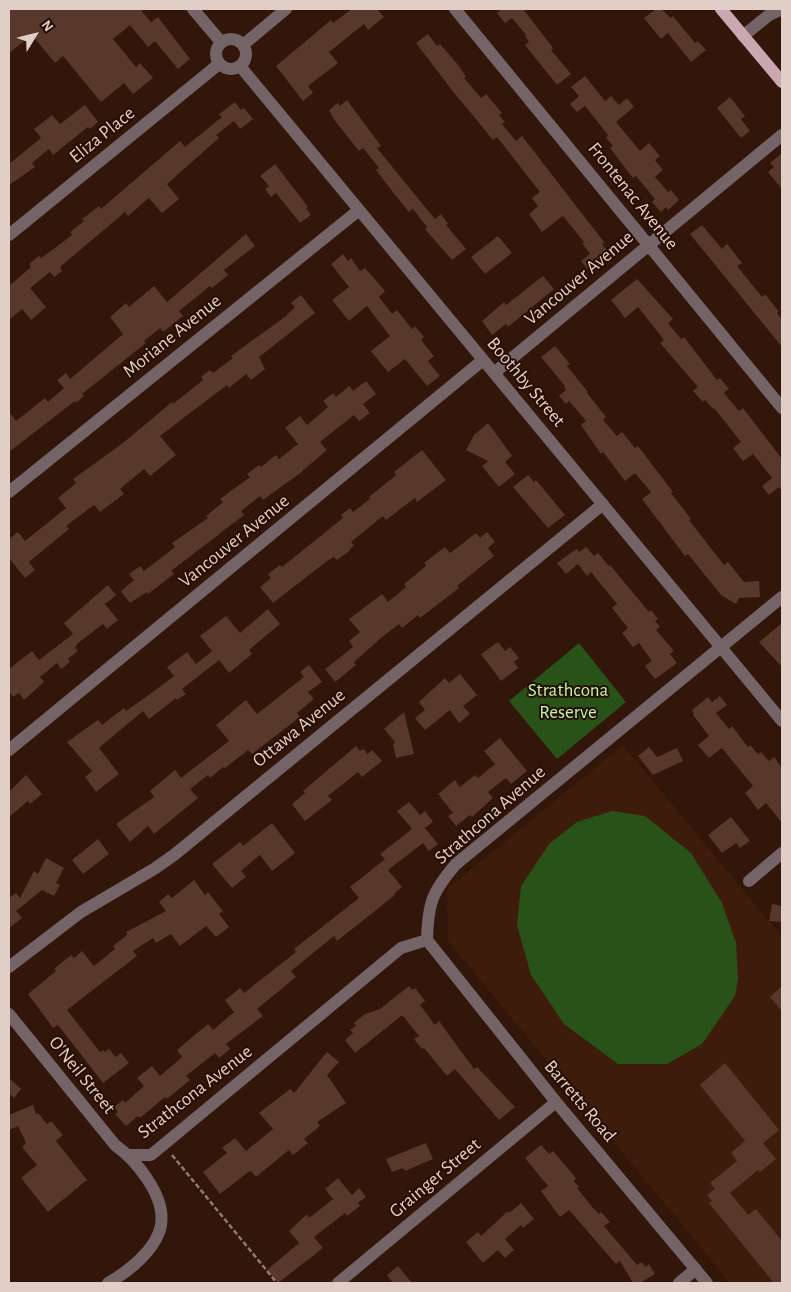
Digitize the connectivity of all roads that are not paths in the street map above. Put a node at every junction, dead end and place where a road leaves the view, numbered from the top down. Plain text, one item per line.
1 (193, 9) edge
2 (286, 9) edge
3 (455, 9) edge
4 (721, 9) edge
5 (782, 9) edge
6 (743, 36) junction
7 (221, 42) junction
8 (243, 45) junction
9 (219, 64) junction
10 (240, 66) junction
11 (782, 82) edge
12 (782, 135) edge
13 (359, 210) junction
14 (9, 235) edge
15 (648, 245) junction
16 (483, 360) junction
17 (494, 373) junction
18 (782, 408) edge
19 (9, 492) edge
20 (602, 504) junction
21 (782, 597) edge
22 (721, 648) junction
23 (782, 721) edge
24 (9, 750) edge
25 (782, 853) edge
26 (749, 881) dead end
27 (427, 940) junction
28 (9, 967) edge
29 (9, 1014) edge
30 (556, 1102) junction
31 (130, 1155) junction
32 (696, 1269) junction
33 (108, 1283) edge
34 (338, 1283) edge
35 (679, 1283) edge
36 (707, 1283) edge

1 - 7 street
2 - 8 street
3 - 15 street, Frontenac Avenue
4 - 6 main road
5 - 6 street
6 - 11 main road
7 - 8 street
7 - 9 street
8 - 10 street
9 - 10 street
9 - 14 street, Eliza Place
10 - 13 street, Boothby Street
12 - 15 street, Vancouver Avenue
13 - 16 street, Boothby Street
13 - 19 street, Moriane Avenue
15 - 17 street, Vancouver Avenue
15 - 18 street, Frontenac Avenue
16 - 17 street, Boothby Street
16 - 24 street, Vancouver Avenue
17 - 20 street, Boothby Street
20 - 22 street, Boothby Street
20 - 28 street, Ottawa Avenue
21 - 22 street, Strathcona Avenue
22 - 23 street, Boothby Street
22 - 27 street, Strathcona Avenue
25 - 26 street
27 - 30 street, Barretts Road
27 - 31 street, Strathcona Avenue
29 - 31 street, O'Neil Street
30 - 32 street, Barretts Road
30 - 34 street, Grainger Street
31 - 33 street, O'Neil Street
32 - 35 street
32 - 36 street, Barretts Road

